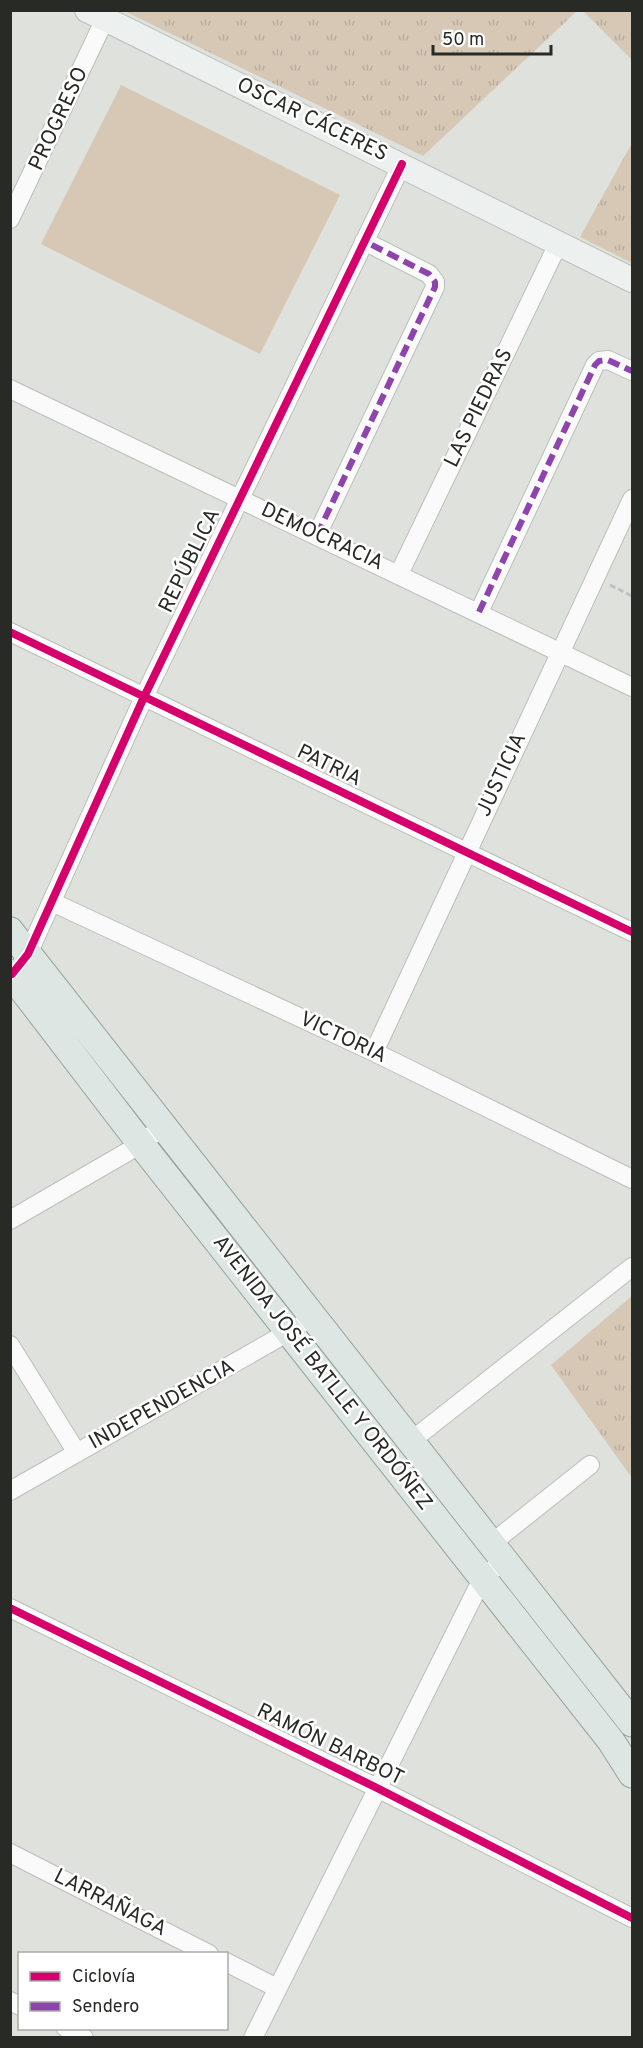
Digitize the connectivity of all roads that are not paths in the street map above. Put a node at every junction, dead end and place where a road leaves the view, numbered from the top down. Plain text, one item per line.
1 (96, 15) edge
2 (402, 164) junction
3 (10, 219) edge
4 (364, 241) junction
5 (559, 242) junction
6 (633, 280) edge
7 (633, 371) edge
8 (10, 389) edge
9 (240, 498) junction
10 (633, 499) edge
11 (317, 535) junction
12 (399, 574) junction
13 (479, 612) junction
14 (10, 632) edge
15 (560, 652) junction
16 (633, 687) edge
17 (144, 696) junction
18 (466, 851) junction
19 (52, 902) junction
20 (10, 931) edge
21 (633, 932) edge
22 (17, 967) edge
23 (374, 1052) junction
24 (164, 1125) junction
25 (141, 1144) junction
26 (633, 1179) edge
27 (10, 1220) edge
28 (633, 1267) edge
29 (312, 1316) junction
30 (290, 1333) junction
31 (10, 1345) edge
32 (411, 1441) junction
33 (77, 1453) junction
34 (590, 1465) dead end
35 (10, 1491) edge
36 (499, 1552) junction
37 (483, 1577) junction
38 (10, 1608) edge
39 (633, 1723) edge
40 (633, 1774) edge
41 (377, 1788) junction
42 (10, 1853) edge
43 (633, 1918) edge
44 (207, 1952) edge
45 (228, 1963) edge
46 (278, 1988) junction
47 (70, 2030) edge
48 (84, 2037) edge
49 (253, 2037) edge

1 - 2 street, OSCAR CÁCERES
1 - 3 street, PROGRESO
2 - 4 street, REPÚBLICA
2 - 5 street, OSCAR CÁCERES
4 - 9 street, REPÚBLICA
4 - 11 street
5 - 6 street, OSCAR CÁCERES
5 - 12 street, LAS PIEDRAS
7 - 13 street
8 - 9 street, DEMOCRACIA
9 - 11 street, DEMOCRACIA
9 - 17 street, REPÚBLICA
10 - 15 street, JUSTICIA
11 - 12 street, DEMOCRACIA
12 - 13 street, DEMOCRACIA
13 - 15 street, DEMOCRACIA
14 - 17 street, PATRIA
15 - 16 street, DEMOCRACIA
15 - 18 street, JUSTICIA
17 - 18 street, PATRIA
17 - 19 street, REPÚBLICA
18 - 21 street, PATRIA
18 - 23 street, JUSTICIA
19 - 22 street, REPÚBLICA
19 - 23 street, VICTORIA
20 - 22 main road, AVENIDA JOSÉ BATLLE Y ORDÓÑEZ
22 - 24 main road, AVENIDA JOSÉ BATLLE Y ORDÓÑEZ
22 - 25 main road, AVENIDA JOSÉ BATLLE Y ORDÓÑEZ
23 - 26 street, VICTORIA
24 - 25 street
24 - 29 main road, AVENIDA JOSÉ BATLLE Y ORDÓÑEZ
25 - 27 street
25 - 30 main road, AVENIDA JOSÉ BATLLE Y ORDÓÑEZ
28 - 32 street
29 - 30 street, INDEPENDENCIA
29 - 32 main road, AVENIDA JOSÉ BATLLE Y ORDÓÑEZ
30 - 33 street, INDEPENDENCIA
30 - 37 main road, AVENIDA JOSÉ BATLLE Y ORDÓÑEZ
31 - 33 street
32 - 36 main road, AVENIDA JOSÉ BATLLE Y ORDÓÑEZ
33 - 35 street, INDEPENDENCIA
34 - 36 street
36 - 37 street
36 - 39 main road, AVENIDA JOSÉ BATLLE Y ORDÓÑEZ
37 - 40 main road, AVENIDA JOSÉ BATLLE Y ORDÓÑEZ
37 - 41 street
38 - 41 street, RAMÓN BARBOT
41 - 43 street, RAMÓN BARBOT
41 - 46 street
42 - 44 street, LARRAÑAGA
45 - 46 street
46 - 49 street
47 - 48 street

